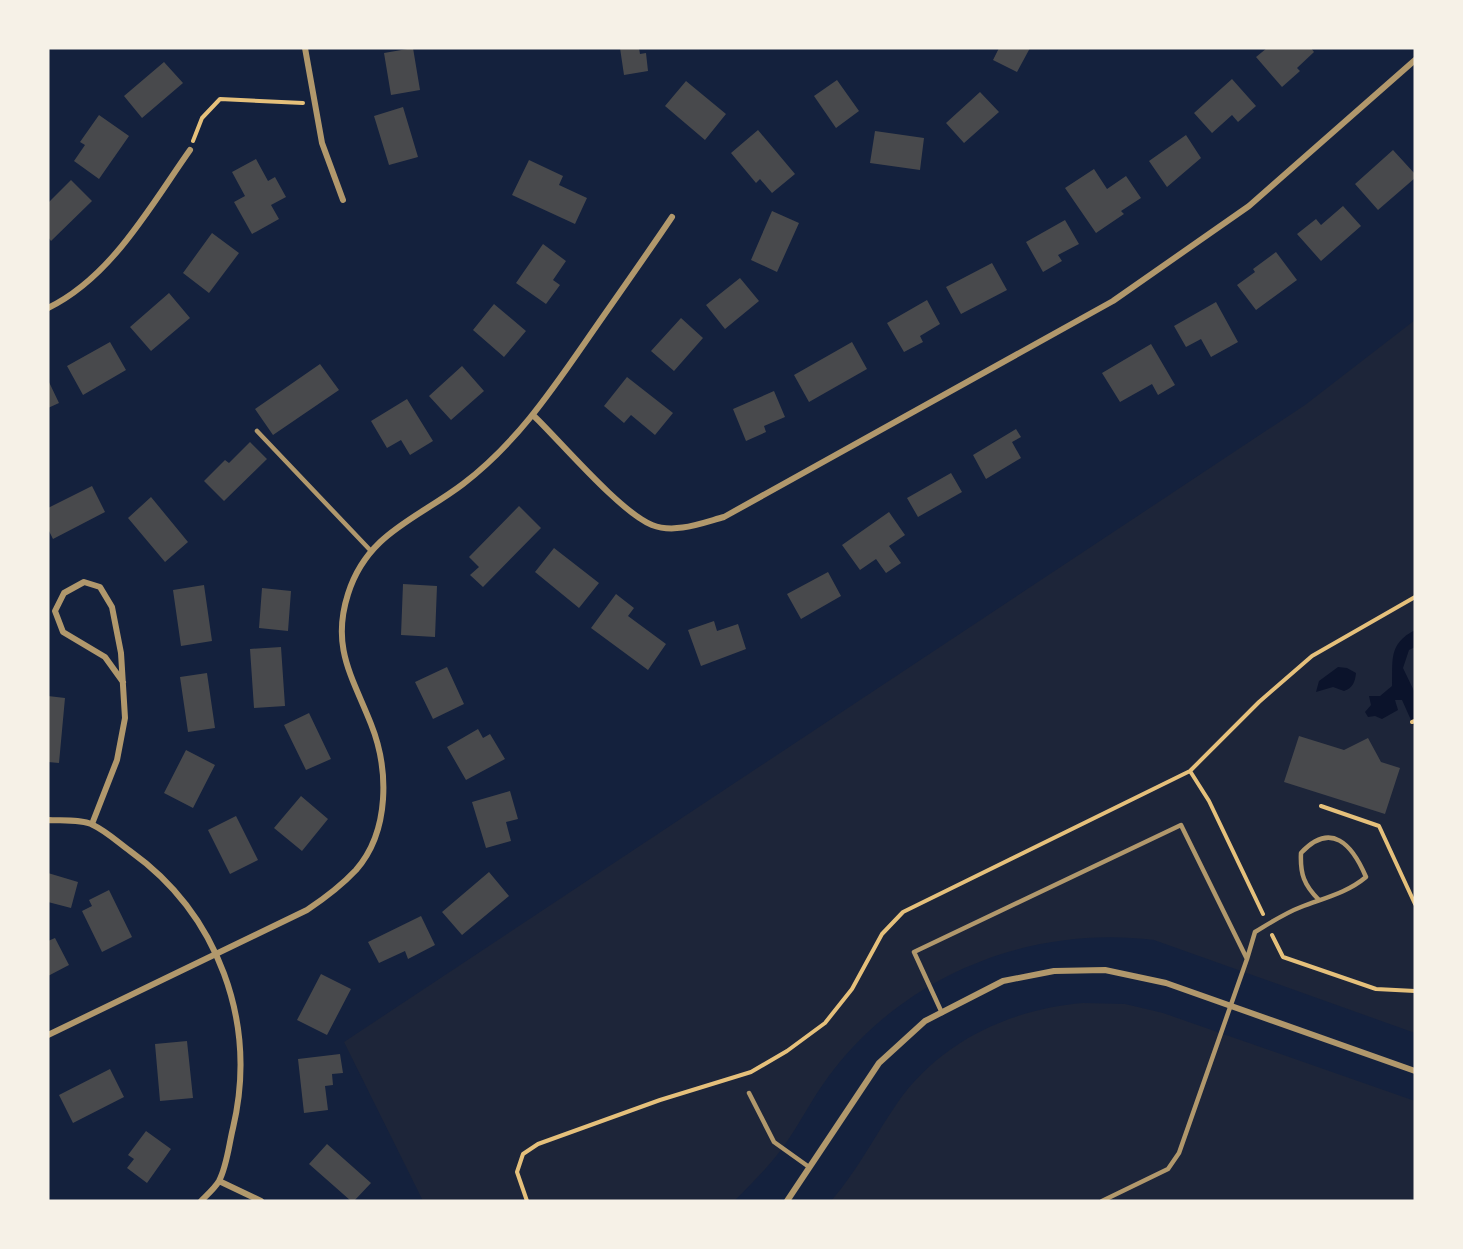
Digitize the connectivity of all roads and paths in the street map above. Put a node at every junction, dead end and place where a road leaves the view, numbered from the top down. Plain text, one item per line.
1 (305, 48) edge
2 (1415, 60) edge
3 (315, 104) junction
4 (190, 150) joint
5 (343, 200) dead end
6 (672, 218) dead end
7 (48, 308) edge
8 (534, 416) junction
9 (257, 431) dead end
10 (371, 551) junction
11 (1415, 597) edge
12 (123, 682) junction
13 (1321, 806) dead end
14 (48, 820) edge
15 (92, 824) junction
16 (1319, 900) junction
17 (1415, 904) edge
18 (217, 953) junction
19 (1247, 959) junction
20 (1232, 1006) junction
21 (942, 1013) junction
22 (48, 1035) edge
23 (1415, 1071) edge
24 (749, 1093) dead end
25 (809, 1167) junction
26 (219, 1181) junction
27 (201, 1201) edge
28 (261, 1201) edge
29 (527, 1201) edge
30 (787, 1201) edge
31 (1102, 1201) edge

1 - 3 street
2 - 8 street
3 - 4 path
3 - 5 street
4 - 7 street
6 - 8 street
8 - 10 street
9 - 10 lane
10 - 18 street
11 - 29 path
12 - 12 street
12 - 15 street
13 - 17 path
14 - 15 street
15 - 18 street
16 - 16 lane
16 - 19 lane
18 - 22 street
18 - 26 street
19 - 20 lane
19 - 21 lane
20 - 21 street
20 - 23 street
20 - 31 lane
21 - 25 street
24 - 25 lane
25 - 30 street
26 - 27 street
26 - 28 street

